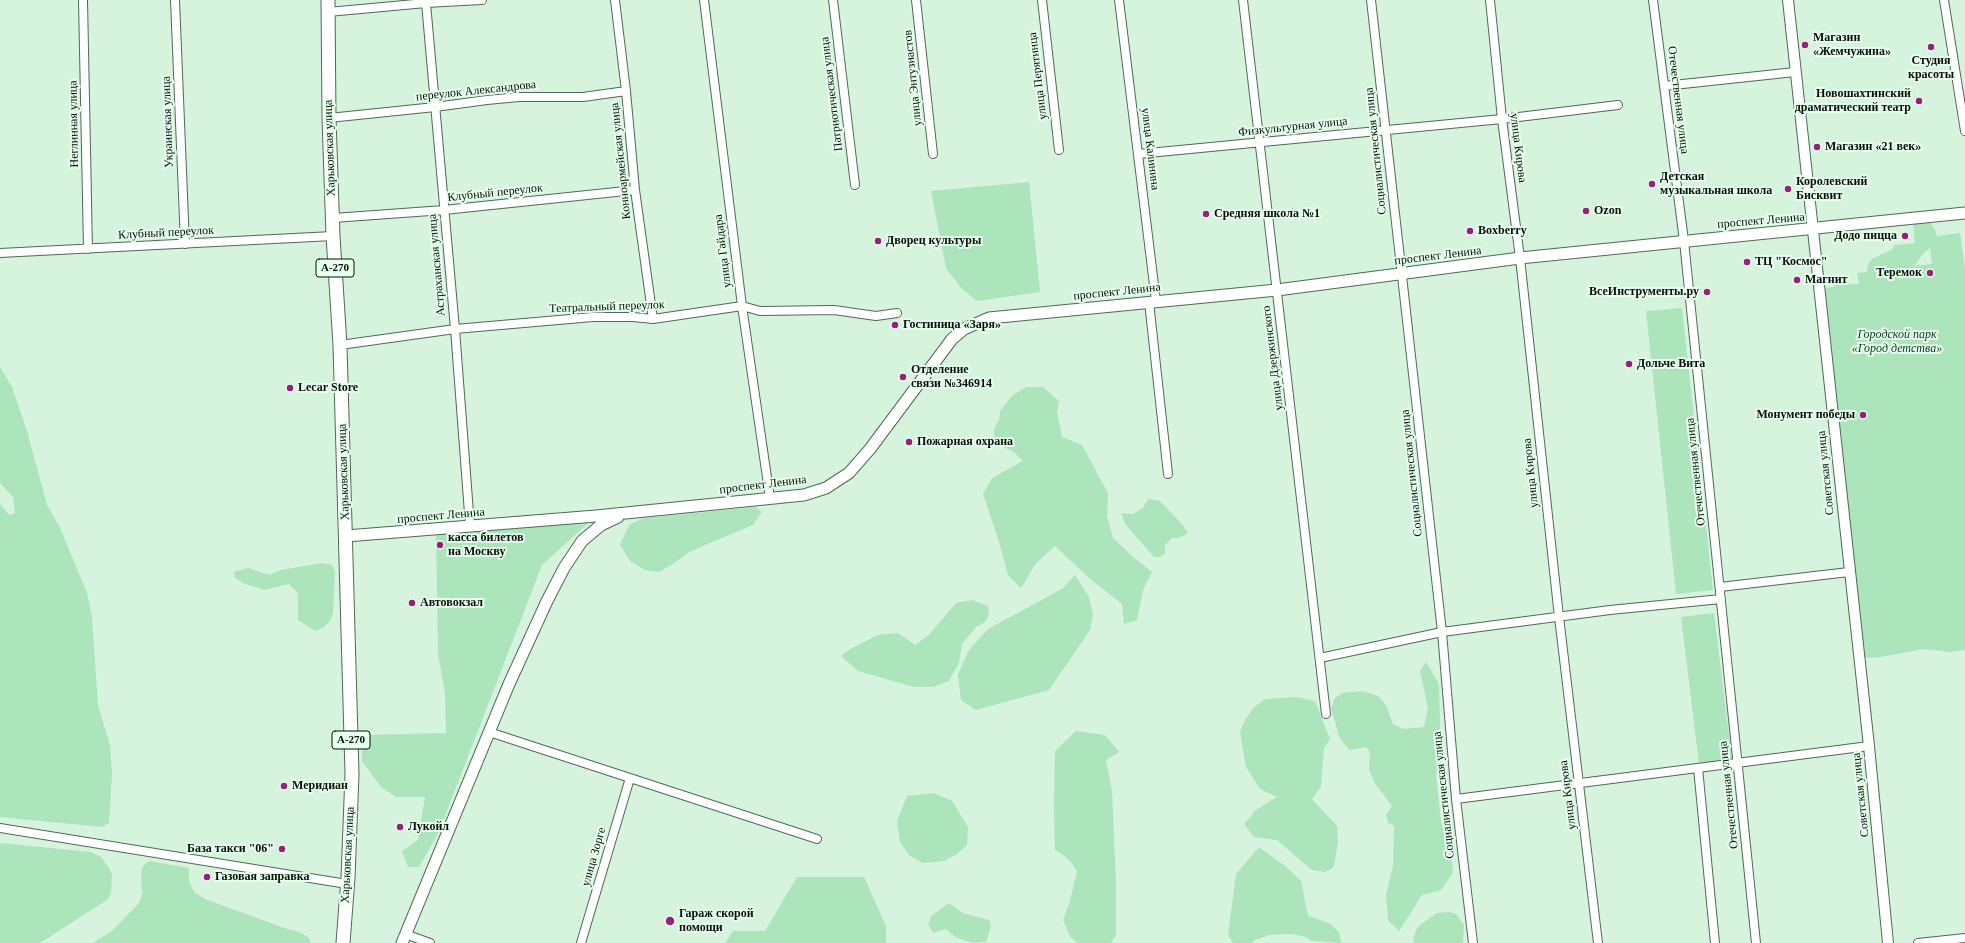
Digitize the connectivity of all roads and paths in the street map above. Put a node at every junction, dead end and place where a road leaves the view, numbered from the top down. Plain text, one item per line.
1 (83, 0) edge
2 (175, 0) edge
3 (482, 0) edge
4 (615, 0) edge
5 (704, 0) edge
6 (833, 0) edge
7 (916, 0) edge
8 (1042, 0) edge
9 (1119, 0) edge
10 (1243, 0) edge
11 (1371, 0) edge
12 (1490, 0) edge
13 (1653, 0) edge
14 (1788, 0) edge
15 (1944, 0) edge
16 (426, 2) junction
17 (328, 6) edge
18 (1795, 72) junction
19 (1664, 86) junction
20 (626, 91) junction
21 (1618, 105) dead end
22 (436, 108) junction
23 (329, 118) junction
24 (1502, 119) junction
25 (1386, 130) junction
26 (1965, 131) edge
27 (1259, 142) junction
28 (1059, 150) dead end
29 (933, 154) dead end
30 (1138, 154) junction
31 (855, 185) dead end
32 (635, 190) junction
33 (444, 210) junction
34 (1965, 213) edge
35 (333, 218) junction
36 (1813, 229) junction
37 (333, 236) junction
38 (1684, 241) junction
39 (185, 244) junction
40 (88, 248) junction
41 (0, 253) edge
42 (1520, 258) junction
43 (1402, 273) junction
44 (1277, 290) junction
45 (1153, 302) junction
46 (742, 306) junction
47 (897, 313) dead end
48 (653, 319) junction
49 (455, 329) junction
50 (340, 345) junction
51 (1168, 474) dead end
52 (770, 498) junction
53 (626, 513) junction
54 (470, 526) junction
55 (346, 536) junction
56 (1849, 572) junction
57 (1720, 587) junction
58 (1721, 599) junction
59 (1558, 617) junction
60 (1442, 632) junction
61 (1320, 658) junction
62 (1326, 714) dead end
63 (489, 732) junction
64 (1869, 746) junction
65 (1737, 763) junction
66 (1698, 768) junction
67 (630, 778) junction
68 (1579, 783) junction
69 (1456, 799) junction
70 (0, 828) edge
71 (817, 839) dead end
72 (347, 884) junction
73 (1965, 938) edge
74 (404, 939) edge
75 (343, 943) edge
76 (430, 943) edge
77 (581, 943) edge
78 (1473, 943) edge
79 (1598, 943) edge
80 (1715, 943) edge
81 (1756, 943) edge
82 (1888, 943) edge
83 (1918, 943) edge

1 - 40 street, Неглинная улица
2 - 39 street, Украинская улица
3 - 16 street
4 - 20 street, Конноармейская улица
5 - 46 street, улица Гайдара
6 - 31 street, Патриотическая улица
7 - 29 street, улица Энтузиастов
8 - 28 street, улица Перятинца
9 - 30 street, улица Калинина
10 - 27 street, улица Дзержинского
11 - 25 street, Социалистическая улица
12 - 24 street, улица Кирова
13 - 19 street, Отечественная улица
14 - 18 street, Советская улица
15 - 26 street
16 - 17 street
16 - 22 street, Астраханская улица
17 - 23 highway, Харьковская улица / А-270
18 - 19 street
18 - 36 street, Советская улица
19 - 38 street, Отечественная улица
20 - 22 street, переулок Александрова
20 - 32 street, Конноармейская улица
21 - 24 street, Физкультурная улица
22 - 23 street, переулок Александрова
22 - 33 street, Астраханская улица
23 - 35 highway, Харьковская улица / А-270
24 - 25 street, Физкультурная улица
24 - 42 street, улица Кирова
25 - 27 street, Физкультурная улица
25 - 43 street, Социалистическая улица
27 - 30 street, Физкультурная улица
27 - 44 street, улица Дзержинского
30 - 45 street, улица Калинина
32 - 33 street, Клубный переулок
32 - 48 street, Конноармейская улица
33 - 35 street, Клубный переулок
33 - 49 street, Астраханская улица
34 - 36 main road, проспект Ленина
35 - 37 highway, Харьковская улица / А-270
36 - 38 main road, проспект Ленина
36 - 56 street, Советская улица
37 - 39 street, Клубный переулок
37 - 50 highway, Харьковская улица / А-270
38 - 42 main road, проспект Ленина
38 - 57 street, Отечественная улица
39 - 40 street, Клубный переулок
40 - 41 street, Клубный переулок
42 - 43 main road, проспект Ленина
42 - 59 street, улица Кирова
43 - 44 main road, проспект Ленина
43 - 60 street, Социалистическая улица
44 - 45 main road, проспект Ленина
44 - 61 street, улица Дзержинского
45 - 51 street, улица Калинина
45 - 52 main road, проспект Ленина
46 - 47 street, Театральный переулок
46 - 48 street, Театральный переулок
46 - 52 street, улица Гайдара
48 - 49 street, Театральный переулок
49 - 50 street, Театральный переулок
49 - 54 street, Астраханская улица
50 - 55 highway, Харьковская улица / А-270
52 - 53 main road, проспект Ленина
53 - 54 main road, проспект Ленина
53 - 63 main road
54 - 55 main road, проспект Ленина
55 - 72 highway, Харьковская улица / А-270
56 - 57 street
56 - 64 street, Советская улица
57 - 58 street, Отечественная улица
58 - 59 street
58 - 65 street, Отечественная улица
59 - 60 street
59 - 68 street, улица Кирова
60 - 61 street
60 - 69 street, Социалистическая улица
61 - 62 street, улица Дзержинского
63 - 67 street
63 - 74 main road
64 - 65 street
64 - 82 street, Советская улица
65 - 66 street
65 - 81 street, Отечественная улица
66 - 68 street
66 - 80 street
67 - 71 street
67 - 77 street, улица Зорге
68 - 69 street
68 - 79 street, улица Кирова
69 - 78 street, Социалистическая улица
70 - 72 street
72 - 75 highway, Харьковская улица / А-270
73 - 83 street
74 - 76 street

